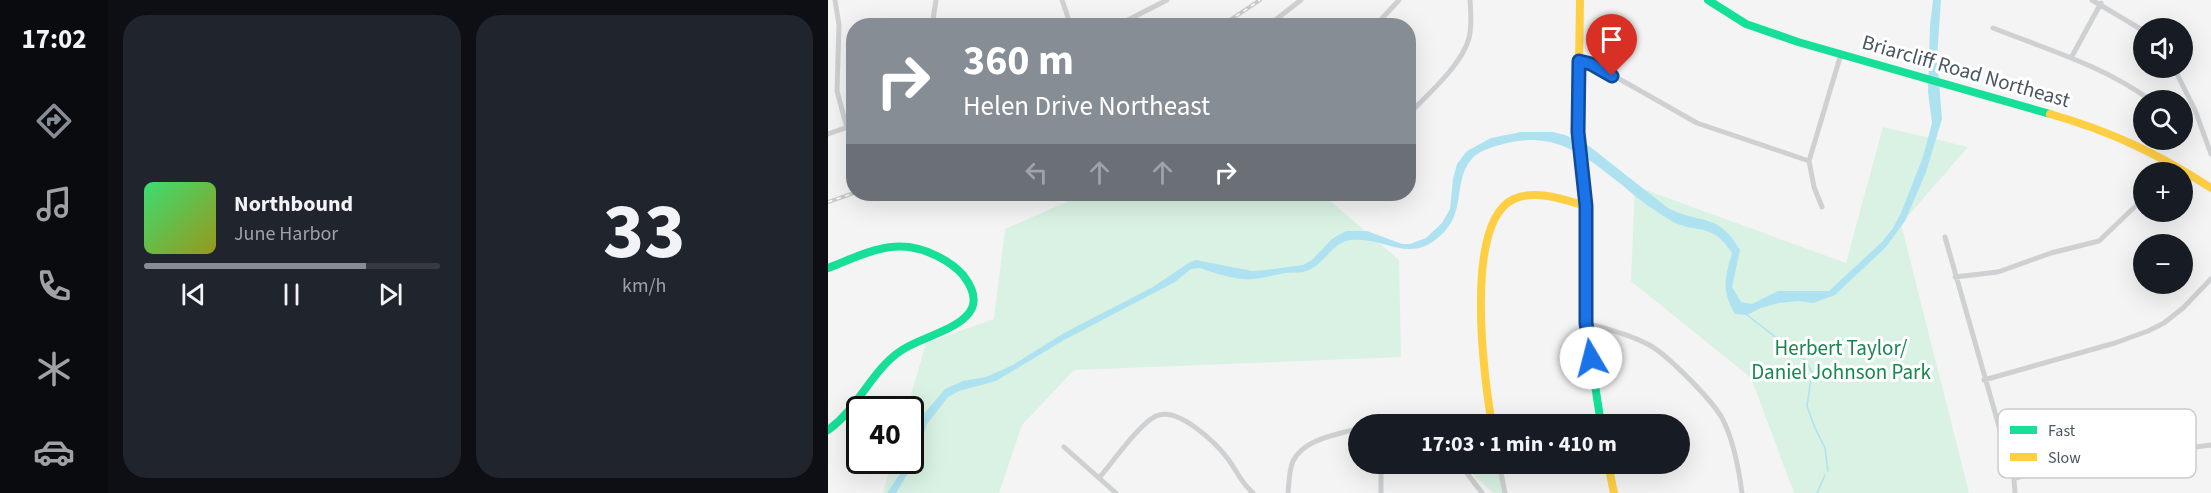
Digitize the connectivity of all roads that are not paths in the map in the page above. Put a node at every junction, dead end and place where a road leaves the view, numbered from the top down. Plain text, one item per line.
1 (835, 0) edge
2 (936, 0) edge
3 (1062, 0) edge
4 (1167, 0) edge
5 (1301, 0) edge
6 (1399, 0) edge
7 (1470, 0) edge
8 (1580, 0) edge
9 (1708, 0) edge
10 (2092, 0) edge
11 (2101, 3) junction
12 (933, 18) edge
13 (1068, 18) edge
14 (1132, 18) edge
15 (1278, 18) edge
16 (1382, 18) edge
17 (2133, 24) edge
18 (1994, 28) dead end
19 (1841, 54) junction
20 (2071, 58) junction
21 (1579, 61) junction
22 (2179, 78) edge
23 (2136, 90) edge
24 (1416, 107) edge
25 (846, 115) edge
26 (846, 127) edge
27 (828, 134) edge
28 (2211, 154) edge
29 (1809, 161) junction
30 (2170, 162) edge
31 (2193, 176) edge
32 (2211, 188) edge
33 (1586, 206) junction
34 (1822, 207) dead end
35 (2133, 209) edge
36 (1945, 237) dead end
37 (828, 268) edge
38 (1955, 277) junction
39 (2211, 279) edge
40 (1586, 323) junction
41 (1984, 380) junction
42 (1490, 414) edge
43 (1600, 414) edge
44 (1998, 427) edge
45 (828, 430) edge
46 (1348, 431) edge
47 (2211, 445) edge
48 (1064, 447) dead end
49 (2196, 447) edge
50 (1381, 474) edge
51 (1468, 474) edge
52 (1501, 474) edge
53 (1610, 474) edge
54 (1099, 478) junction
55 (2020, 478) edge
56 (2014, 480) joint
57 (1116, 493) edge
58 (1253, 493) edge
59 (1288, 493) edge
60 (1381, 493) edge
61 (1482, 493) edge
62 (1505, 493) edge
63 (1614, 493) edge
64 (1742, 493) edge
65 (2015, 493) edge

1 - 25 street
2 - 12 street
3 - 13 street
4 - 14 street
5 - 15 street
6 - 16 street
7 - 24 street
8 - 21 street
9 - 19 street, Briarcliff Road Northeast
10 - 11 street
11 - 17 street
11 - 20 street
18 - 20 street
19 - 29 street
19 - 30 street, Briarcliff Road Northeast
20 - 23 street
21 - 29 street
21 - 33 street
22 - 28 street
26 - 27 street
29 - 34 street
31 - 32 street, Briarcliff Road Northeast
33 - 40 street
33 - 42 street
35 - 38 street
36 - 38 street
37 - 45 street
38 - 41 street
39 - 41 street
40 - 43 street
40 - 64 street
41 - 44 street
46 - 59 street
47 - 49 street
48 - 54 street
50 - 60 street
51 - 61 street
52 - 62 street
53 - 63 street
54 - 57 street
54 - 58 street
55 - 56 street
56 - 65 street

